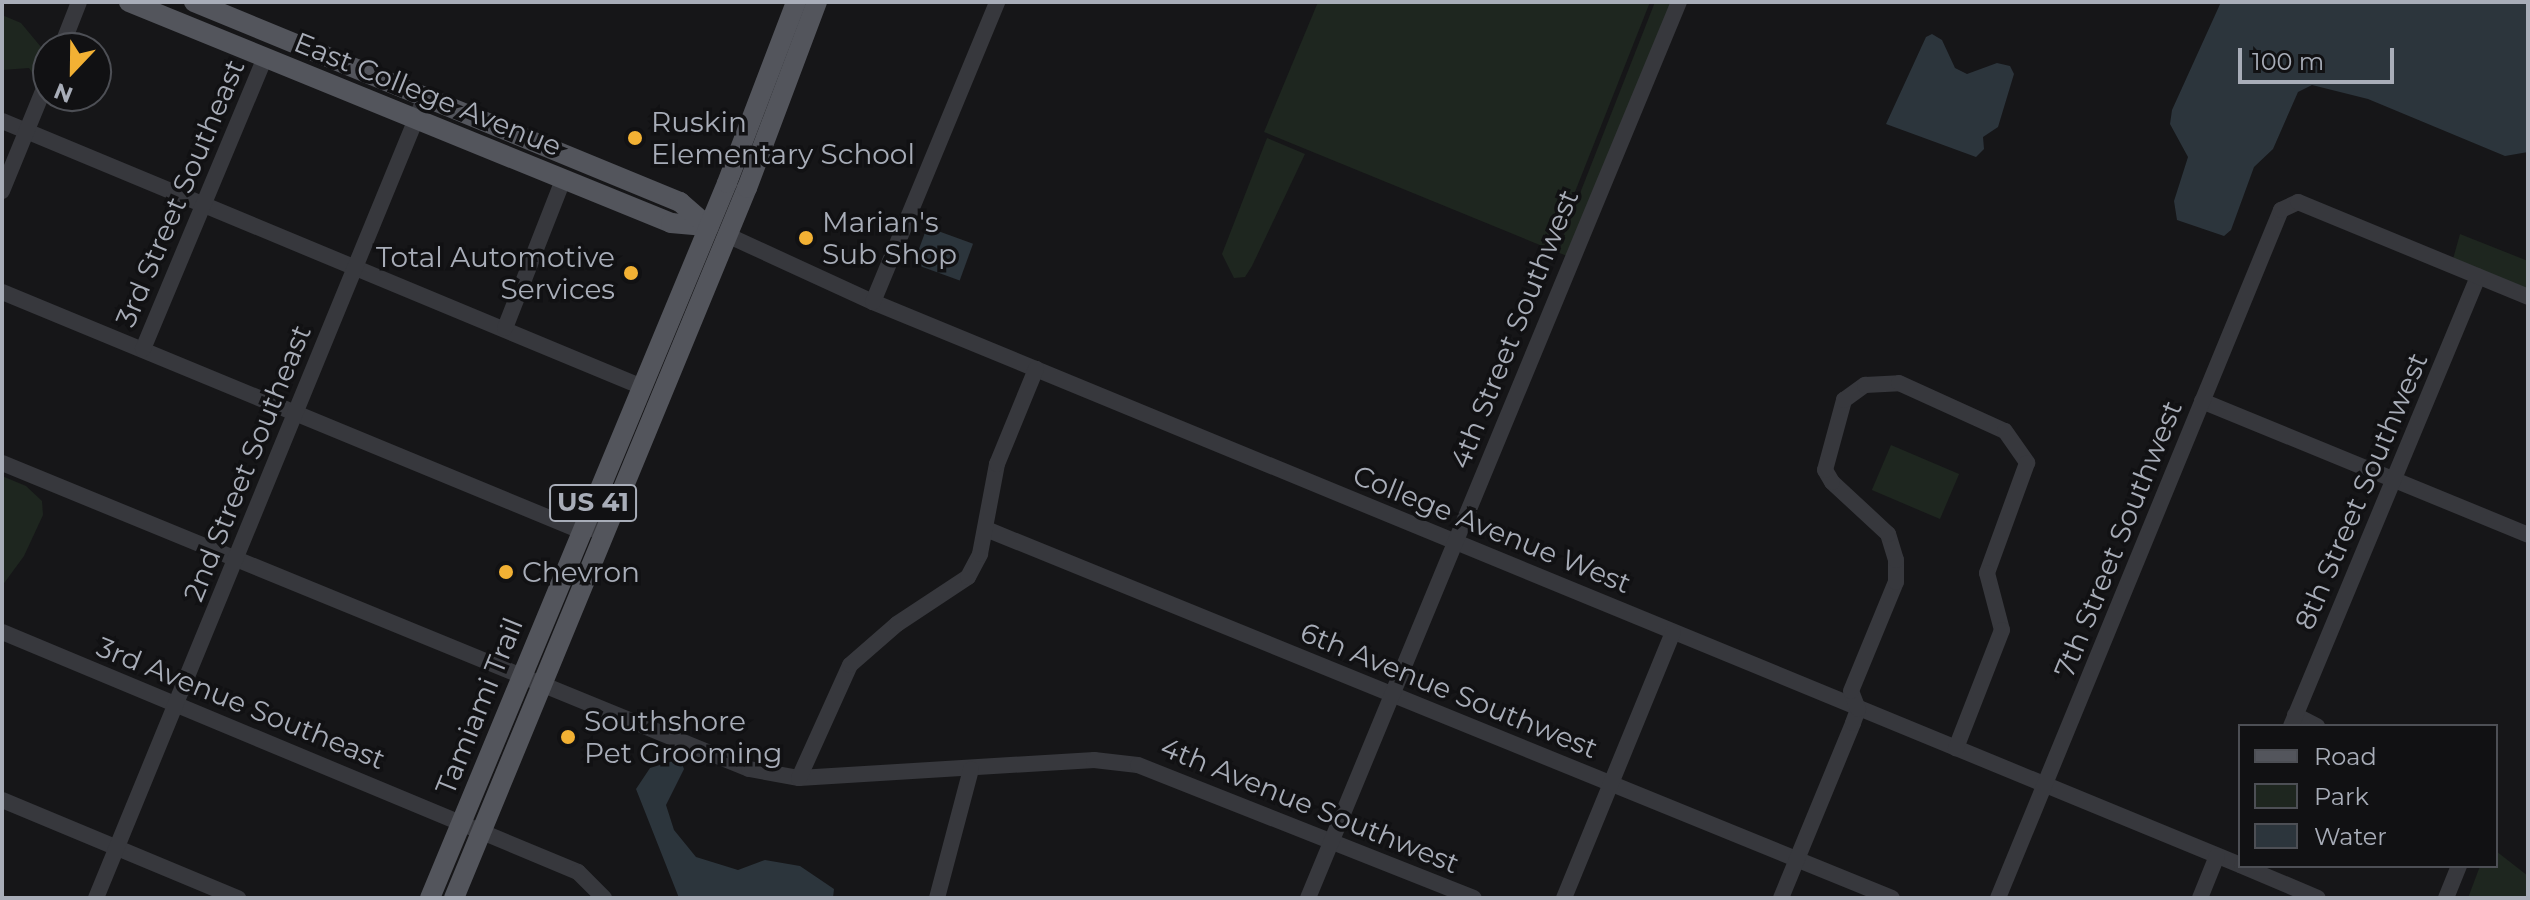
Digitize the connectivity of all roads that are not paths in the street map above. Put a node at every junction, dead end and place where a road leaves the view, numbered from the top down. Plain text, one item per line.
1 (79, 2) edge
2 (129, 2) edge
3 (194, 2) edge
4 (796, 2) edge
5 (817, 2) edge
6 (997, 2) edge
7 (1679, 2) edge
8 (67, 32) edge
9 (265, 57) junction
10 (425, 97) junction
11 (35, 112) edge
12 (416, 119) junction
13 (2, 121) edge
14 (27, 131) junction
15 (563, 180) junction
16 (2, 191) edge
17 (205, 206) junction
18 (718, 231) junction
19 (355, 267) junction
20 (2478, 276) junction
21 (2, 292) edge
22 (2528, 297) edge
23 (873, 302) junction
24 (505, 328) junction
25 (143, 349) junction
26 (1036, 369) junction
27 (640, 386) junction
28 (2202, 401) junction
29 (297, 413) junction
30 (652, 417) junction
31 (2, 463) edge
32 (2395, 478) junction
33 (607, 526) junction
34 (986, 529) junction
35 (581, 531) junction
36 (2528, 535) edge
37 (1455, 541) junction
38 (235, 559) junction
39 (2, 632) edge
40 (1673, 632) junction
41 (522, 675) junction
42 (544, 684) junction
43 (1392, 694) junction
44 (176, 705) junction
45 (1858, 709) junction
46 (2293, 720) edge
47 (1956, 748) junction
48 (971, 769) junction
49 (799, 778) junction
50 (1611, 784) junction
51 (2045, 784) junction
52 (2, 800) edge
53 (461, 822) junction
54 (482, 830) junction
55 (1333, 840) junction
56 (116, 848) junction
57 (2217, 856) junction
58 (1797, 859) junction
59 (2238, 862) edge
60 (2251, 868) edge
61 (2458, 868) edge
62 (96, 898) edge
63 (238, 898) edge
64 (430, 898) edge
65 (454, 898) edge
66 (604, 898) edge
67 (937, 898) edge
68 (1308, 898) edge
69 (1474, 898) edge
70 (1564, 898) edge
71 (1781, 898) edge
72 (1892, 898) edge
73 (1998, 898) edge
74 (2200, 898) edge
75 (2318, 898) edge
76 (2446, 898) edge

1 - 8 street
2 - 9 main road, East College Avenue
3 - 10 main road, East College Avenue
4 - 18 main road, Tamiami Trail / US 41
5 - 18 main road, Tamiami Trail / US 41
6 - 23 street
7 - 37 street, 4th Street Southwest
9 - 12 main road, East College Avenue
9 - 17 street, 3rd Street Southeast
10 - 12 street, 2nd Street Southeast
10 - 18 main road, East College Avenue
11 - 14 street
12 - 15 main road, East College Avenue
12 - 19 street, 2nd Street Southeast
13 - 14 street
14 - 16 street
14 - 17 street
15 - 18 main road, East College Avenue
15 - 24 street
17 - 19 street
17 - 25 street, 3rd Street Southeast
18 - 23 street, College Avenue West
18 - 27 main road, Tamiami Trail / US 41
18 - 30 main road, Tamiami Trail / US 41
19 - 24 street
19 - 29 street, 2nd Street Southeast
20 - 22 street
20 - 28 street, 7th Street Southwest
20 - 32 street, 8th Street Southwest
21 - 25 street
23 - 26 street, College Avenue West
24 - 27 street
25 - 29 street
26 - 34 street
26 - 37 street, College Avenue West
27 - 30 main road
27 - 35 main road, Tamiami Trail / US 41
28 - 32 street
28 - 51 street, 7th Street Southwest
29 - 35 street
29 - 38 street, 2nd Street Southeast
30 - 33 main road, Tamiami Trail / US 41
31 - 38 street, 4th Avenue Southwest
32 - 36 street
32 - 46 street, 8th Street Southwest
33 - 35 street
33 - 42 main road, Tamiami Trail / US 41
34 - 43 street, 6th Avenue Southwest
34 - 49 street
35 - 41 main road, Tamiami Trail / US 41
37 - 40 street, College Avenue West
37 - 43 street, 4th Street Southwest
38 - 41 street, 4th Avenue Southwest
38 - 44 street, 2nd Street Southeast
39 - 44 street, 3rd Avenue Southeast
40 - 45 street, College Avenue West
40 - 50 street
41 - 42 street, 4th Avenue Southwest
41 - 53 main road, Tamiami Trail / US 41
42 - 49 street, 4th Avenue Southwest
42 - 54 main road, Tamiami Trail / US 41
43 - 50 street, 6th Avenue Southwest
43 - 55 street, 4th Street Southwest
44 - 53 street, 3rd Avenue Southeast
44 - 56 street, 2nd Street Southeast
45 - 47 street, College Avenue West
45 - 47 street
45 - 58 street
47 - 51 street, College Avenue West
48 - 49 street, 4th Avenue Southwest
48 - 55 street, 4th Avenue Southwest
48 - 67 street
50 - 58 street, 6th Avenue Southwest
50 - 70 street
51 - 57 street, College Avenue West
51 - 73 street, 7th Street Southwest
52 - 56 street
53 - 54 street, 3rd Avenue Southeast
53 - 64 main road, Tamiami Trail / US 41
54 - 65 main road, Tamiami Trail / US 41
54 - 66 street, 3rd Avenue Southeast
55 - 68 street, 4th Street Southwest
55 - 69 street, 4th Avenue Southwest
56 - 62 street, 2nd Street Southeast
56 - 63 street
57 - 59 street, College Avenue West
57 - 74 street
58 - 71 street
58 - 72 street, 6th Avenue Southwest
60 - 75 street, College Avenue West
61 - 76 street

